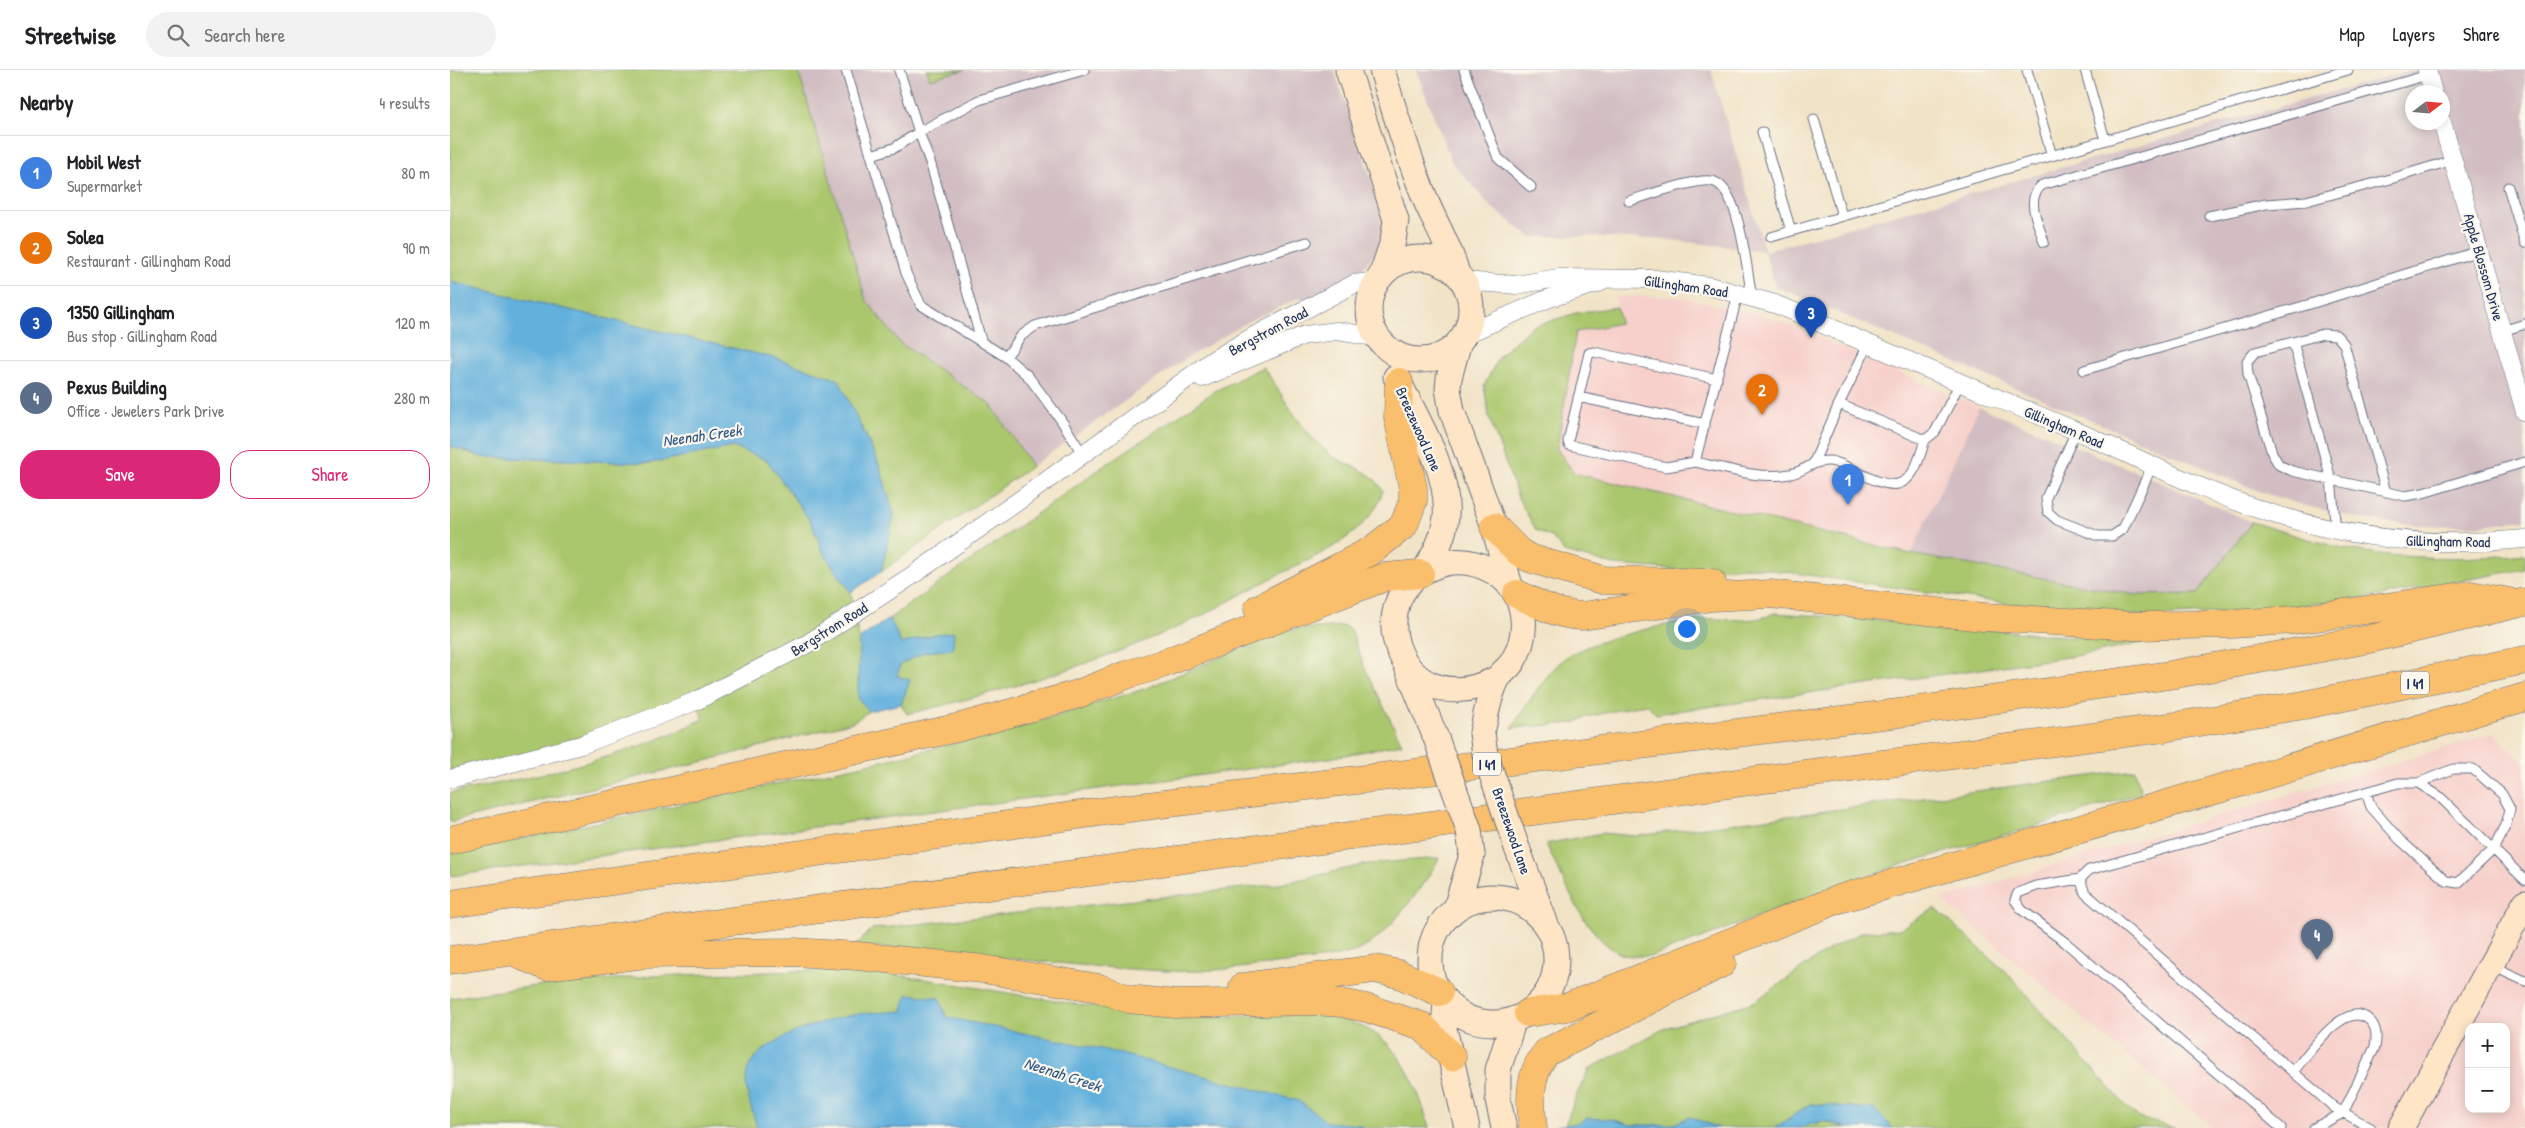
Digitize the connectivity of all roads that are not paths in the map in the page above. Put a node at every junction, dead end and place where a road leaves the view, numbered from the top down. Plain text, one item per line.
1 (846, 70) edge
2 (900, 70) edge
3 (1084, 70) edge
4 (1348, 70) edge
5 (1382, 70) edge
6 (1464, 70) edge
7 (2028, 70) edge
8 (2085, 70) edge
9 (2310, 70) edge
10 (2348, 70) edge
11 (2428, 72) edge
12 (2312, 80) junction
13 (2432, 85) edge
14 (1814, 119) dead end
15 (2444, 130) edge
16 (919, 132) junction
17 (1762, 132) dead end
18 (2105, 140) junction
19 (872, 155) junction
20 (2052, 156) junction
21 (2453, 160) junction
22 (1531, 187) dead end
23 (2508, 187) dead end
24 (1630, 201) dead end
25 (1842, 216) junction
26 (2209, 216) dead end
27 (1791, 231) junction
28 (1771, 237) dead end
29 (1307, 242) dead end
30 (2044, 242) dead end
31 (2525, 243) edge
32 (2479, 251) junction
33 (1380, 278) junction
34 (1460, 278) junction
35 (1609, 280) junction
36 (1745, 296) junction
37 (2525, 324) edge
38 (2502, 330) junction
39 (980, 340) junction
40 (1461, 340) junction
41 (1379, 342) junction
42 (2293, 342) junction
43 (1869, 343) junction
44 (1006, 356) junction
45 (2084, 370) dead end
46 (1717, 379) junction
47 (1399, 382) junction
48 (1960, 384) junction
49 (1165, 395) junction
50 (1578, 397) junction
51 (1839, 404) junction
52 (2525, 412) edge
53 (1705, 424) junction
54 (2076, 431) junction
55 (1925, 440) junction
56 (1082, 453) junction
57 (1695, 462) junction
58 (1814, 462) junction
59 (2525, 462) edge
60 (2152, 466) junction
61 (2331, 479) junction
62 (2386, 492) junction
63 (1494, 526) junction
64 (2336, 531) junction
65 (2525, 539) edge
66 (1423, 572) junction
67 (1514, 590) junction
68 (1825, 598) junction
69 (2522, 603) edge
70 (2525, 660) edge
71 (1406, 665) junction
72 (1126, 675) junction
73 (1498, 678) junction
74 (2525, 697) edge
75 (450, 779) edge
76 (2418, 783) junction
77 (2366, 792) junction
78 (450, 840) edge
79 (2494, 849) junction
80 (1917, 877) junction
81 (2080, 879) junction
82 (2525, 880) edge
83 (2525, 903) edge
84 (450, 904) edge
85 (1456, 908) junction
86 (1546, 924) junction
87 (511, 952) junction
88 (450, 960) edge
89 (2489, 965) junction
90 (2525, 981) edge
91 (1099, 988) junction
92 (1443, 997) junction
93 (1521, 1016) junction
94 (1452, 1057) junction
95 (2293, 1072) junction
96 (2343, 1113) junction
97 (1467, 1128) edge
98 (1504, 1128) edge
99 (1533, 1128) edge
100 (2281, 1128) edge
101 (2314, 1128) edge
102 (2370, 1128) edge
103 (2400, 1128) edge

1 - 19 lane
2 - 16 lane
3 - 16 lane
4 - 33 main road
5 - 34 main road
6 - 22 lane
7 - 20 lane
8 - 18 lane
9 - 12 lane
10 - 12 lane
11 - 13 street
11 - 30 lane
12 - 18 lane
14 - 25 lane
15 - 21 street, Apple Blossom Drive
16 - 19 lane
16 - 39 lane
17 - 27 lane
18 - 20 lane
19 - 39 lane
20 - 25 lane
21 - 26 lane
21 - 32 street, Apple Blossom Drive
23 - 31 lane
24 - 36 lane
25 - 27 lane
27 - 28 lane
29 - 44 lane
32 - 38 street, Apple Blossom Drive
32 - 45 lane
33 - 34 main road
33 - 41 main road
33 - 49 street, Bergstrom Road
34 - 35 street, Gillingham Road
34 - 40 main road
35 - 36 street, Gillingham Road
35 - 40 street, Gillingham Road
36 - 43 street, Gillingham Road
36 - 46 lane
37 - 38 lane
38 - 52 street, Apple Blossom Drive
39 - 44 lane
40 - 41 main road
40 - 63 main road
41 - 47 main road, Breezewood Lane
41 - 49 street, Bergstrom Road
42 - 61 lane
42 - 61 lane
42 - 62 lane
43 - 48 street, Gillingham Road
43 - 51 lane
44 - 56 lane
46 - 50 lane
46 - 53 lane
47 - 66 main road, Breezewood Lane
47 - 72 highway
48 - 54 street, Gillingham Road
48 - 55 lane
49 - 56 street, Bergstrom Road
50 - 53 lane
50 - 57 lane
51 - 55 lane
51 - 58 lane
53 - 57 lane
54 - 60 street, Gillingham Road
54 - 60 lane
55 - 58 lane
56 - 75 street, Bergstrom Road
57 - 58 lane
59 - 62 lane
60 - 64 street, Gillingham Road
61 - 62 lane
61 - 64 lane
63 - 67 main road
63 - 68 highway
64 - 65 street, Gillingham Road
66 - 67 main road
66 - 71 main road
66 - 72 highway
67 - 68 highway
67 - 73 main road
68 - 69 highway
69 - 84 highway, I 41
70 - 87 highway, I 41
71 - 73 main road
71 - 85 main road, bridge
72 - 78 highway
73 - 86 main road, Breezewood Lane, bridge
74 - 80 highway
76 - 77 lane
76 - 79 lane
76 - 79 lane
77 - 79 lane
77 - 81 lane
79 - 82 lane
80 - 93 highway
80 - 99 highway
81 - 95 lane
81 - 100 lane
83 - 89 main road
85 - 86 main road
85 - 92 main road
86 - 93 main road
87 - 88 highway, I 41
87 - 91 highway
89 - 90 lane
89 - 103 main road
91 - 92 highway
91 - 94 highway
92 - 93 main road
92 - 94 main road
93 - 98 main road
94 - 97 main road
95 - 96 lane
95 - 96 lane
96 - 101 lane
96 - 102 lane

